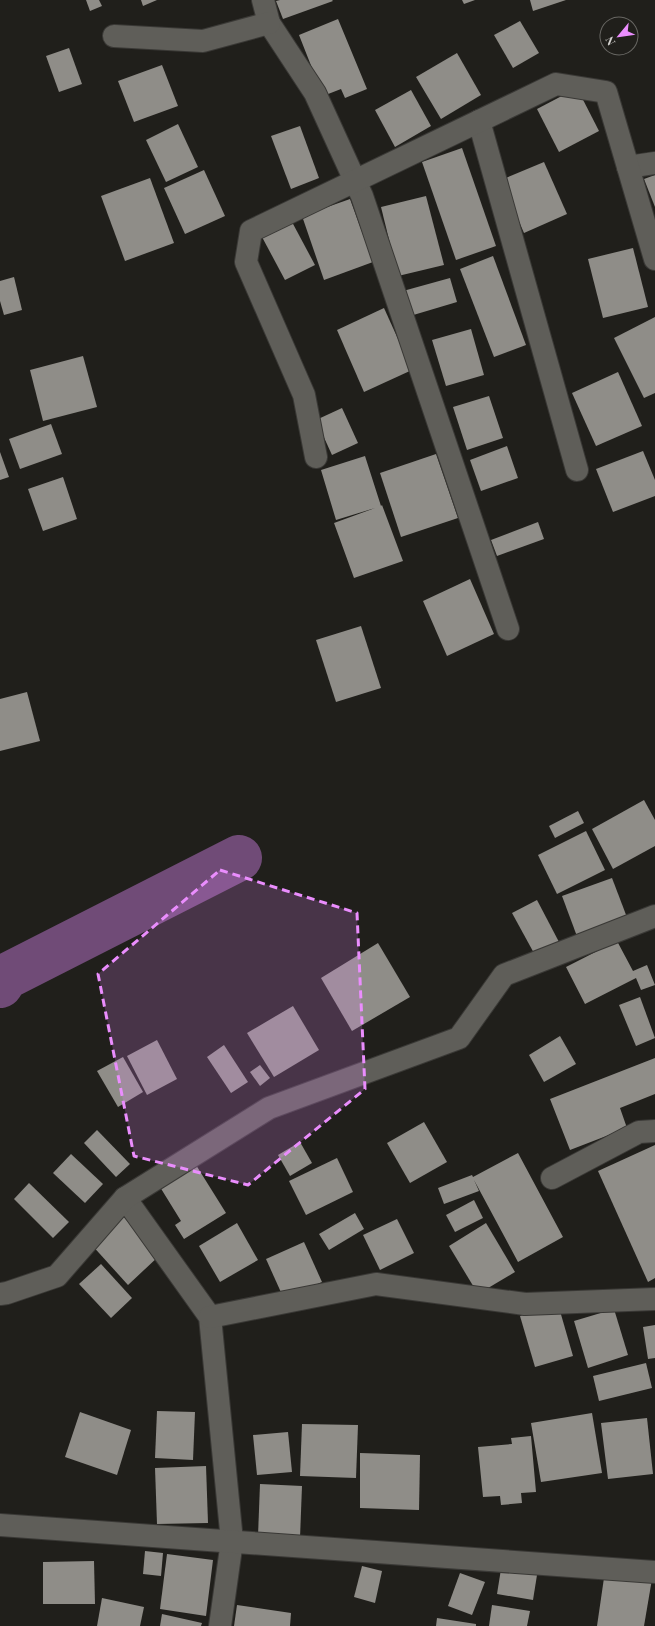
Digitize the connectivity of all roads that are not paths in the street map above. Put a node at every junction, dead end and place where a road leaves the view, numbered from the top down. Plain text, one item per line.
1 (263, 0) edge
2 (269, 23) junction
3 (114, 36) dead end
4 (479, 121) junction
5 (655, 163) edge
6 (628, 167) junction
7 (354, 180) junction
8 (655, 259) edge
9 (316, 457) dead end
10 (577, 470) dead end
11 (508, 629) dead end
12 (655, 916) edge
13 (655, 1131) edge
14 (552, 1178) dead end
15 (125, 1198) junction
16 (0, 1294) edge
17 (655, 1299) edge
18 (210, 1317) junction
19 (0, 1525) edge
20 (232, 1541) junction
21 (655, 1572) edge
22 (220, 1626) edge

1 - 2 street
2 - 3 street
2 - 7 street
4 - 6 street
4 - 7 street
4 - 10 street
5 - 6 street
6 - 8 street
7 - 9 street
7 - 11 street
12 - 15 street
13 - 14 street
15 - 16 street
15 - 18 street
17 - 18 street
18 - 20 street
19 - 20 street
20 - 21 street
20 - 22 street

